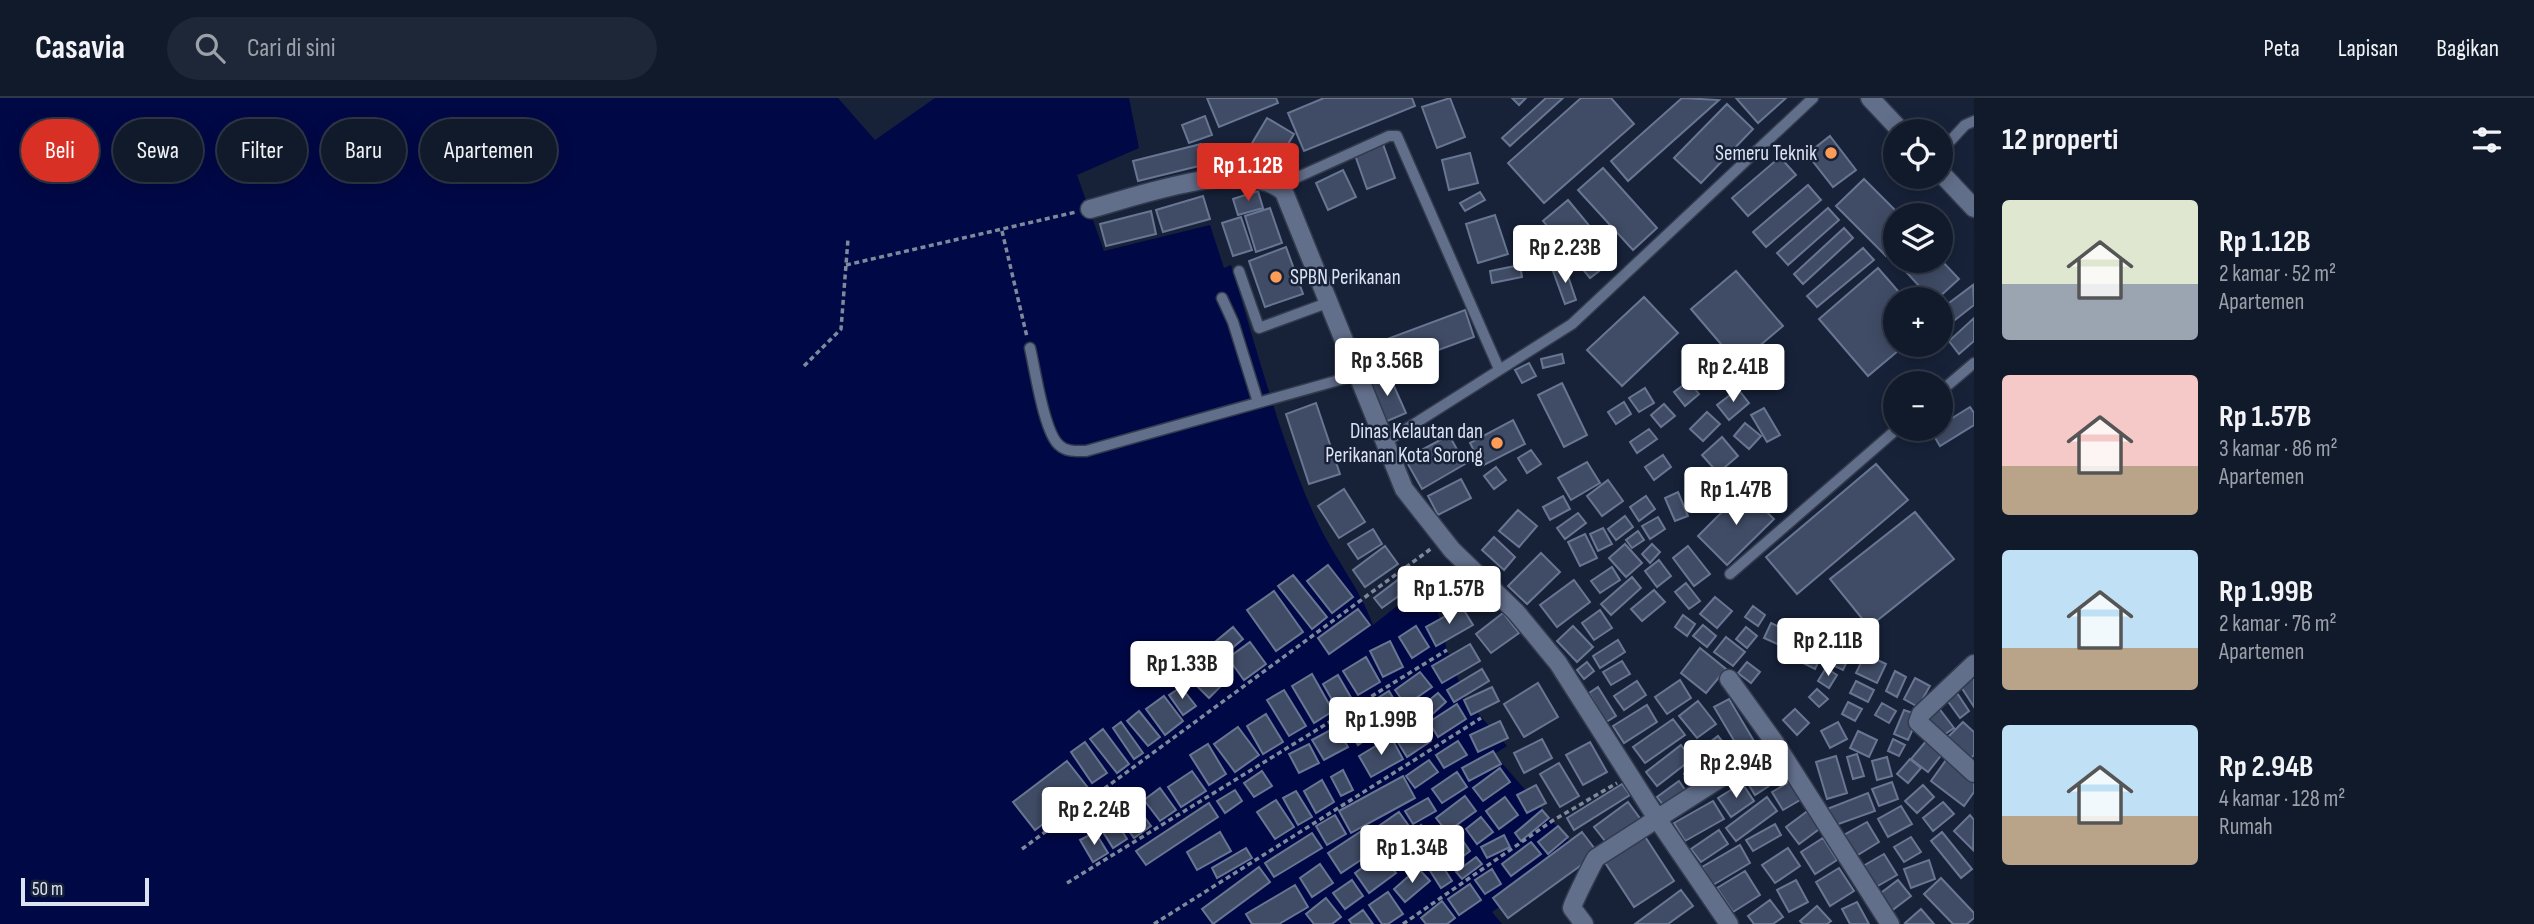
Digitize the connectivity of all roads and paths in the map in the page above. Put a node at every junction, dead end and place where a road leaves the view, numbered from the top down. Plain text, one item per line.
1 (1813, 98) edge
2 (1870, 98) edge
3 (1890, 119) edge
4 (1974, 121) edge
5 (1953, 138) edge
6 (1278, 186) junction
7 (1953, 186) edge
8 (1974, 208) edge
9 (1090, 209) joint
10 (1002, 231) junction
11 (848, 239) dead end
12 (846, 265) junction
13 (1239, 271) dead end
14 (1222, 298) dead end
15 (1327, 303) junction
16 (1030, 348) joint
17 (1974, 363) edge
18 (804, 366) dead end
19 (1499, 369) junction
20 (1357, 375) junction
21 (1953, 381) edge
22 (1258, 402) junction
23 (1883, 441) edge
24 (1383, 443) junction
25 (1443, 540) junction
26 (1730, 574) dead end
27 (1447, 650) dead end
28 (1974, 664) edge
29 (1729, 680) dead end
30 (1481, 718) dead end
31 (1775, 743) junction
32 (1974, 773) edge
33 (1631, 774) junction
34 (1658, 820) junction
35 (1022, 849) dead end
36 (1067, 883) dead end
37 (1154, 924) edge
38 (1403, 924) edge
39 (1584, 924) edge
40 (1729, 924) edge
41 (1890, 924) edge

1 - 19 lane
2 - 3 street
4 - 5 lane
6 - 9 street
6 - 15 street
6 - 19 lane
7 - 8 street
9 - 10 path
10 - 12 path
10 - 16 path
11 - 12 path
12 - 18 path
13 - 15 lane
14 - 22 lane
15 - 20 street
16 - 22 lane
17 - 21 lane
19 - 24 lane
20 - 22 lane
20 - 24 street
23 - 26 lane
24 - 25 street
25 - 33 street
25 - 35 path
27 - 36 path
28 - 32 street
29 - 31 street
30 - 37 path
31 - 34 street
31 - 41 street
33 - 34 street
33 - 38 path
34 - 39 street
34 - 40 street

